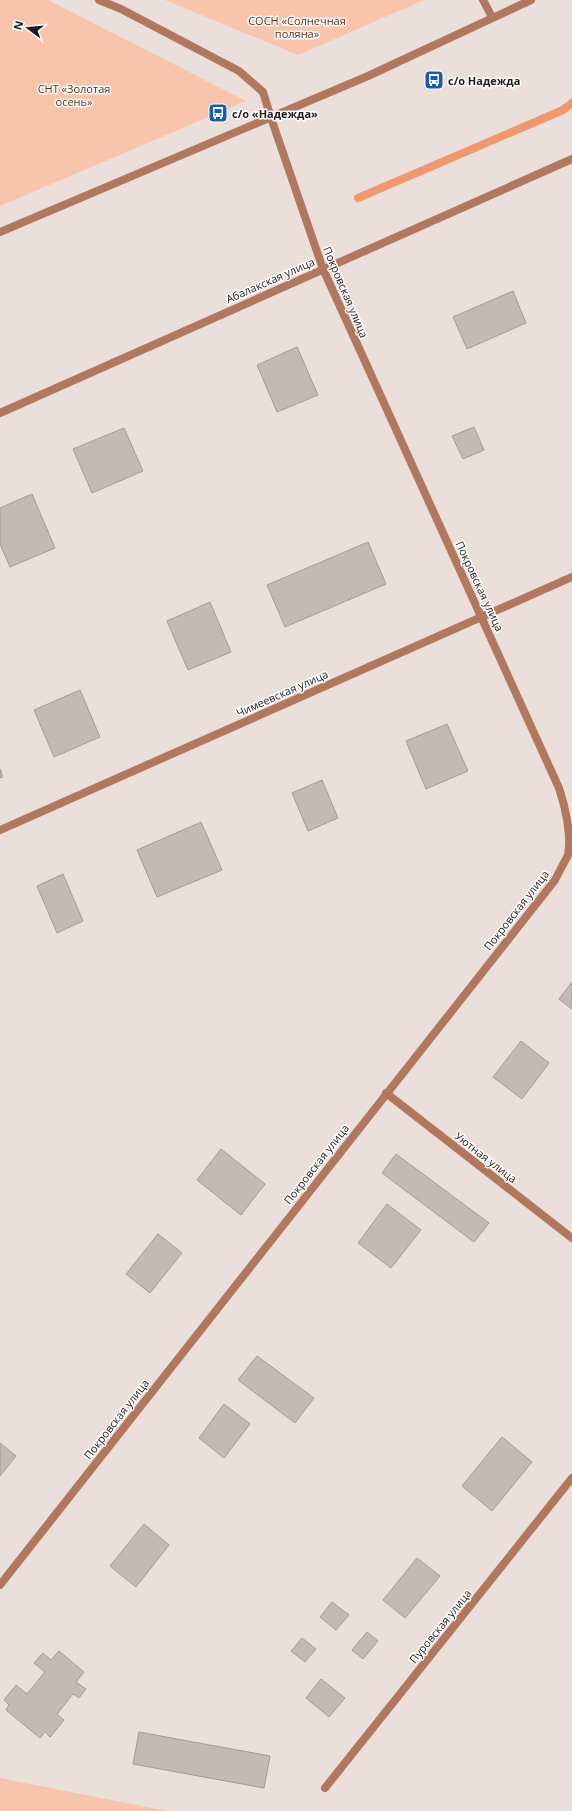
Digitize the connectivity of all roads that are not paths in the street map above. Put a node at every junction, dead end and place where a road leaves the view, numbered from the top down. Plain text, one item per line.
1 (99, 0) edge
2 (483, 0) edge
3 (531, 0) edge
4 (492, 17) junction
5 (271, 118) junction
6 (572, 159) edge
7 (0, 232) edge
8 (323, 269) junction
9 (0, 413) edge
10 (572, 577) edge
11 (482, 617) junction
12 (0, 830) edge
13 (386, 1093) junction
14 (572, 1238) edge
15 (572, 1478) edge
16 (0, 1585) edge
17 (325, 1788) dead end

1 - 5 street, Покровская улица
2 - 4 street
3 - 4 street
4 - 5 street
5 - 7 street
5 - 8 street, Покровская улица
6 - 8 street, Абалакская улица
8 - 9 street, Абалакская улица
8 - 11 street, Покровская улица
10 - 11 street, Чимеевская улица
11 - 12 street, Чимеевская улица
11 - 13 street, Покровская улица
13 - 14 street, Уютная улица
13 - 16 street, Покровская улица
15 - 17 street, Пуровская улица

